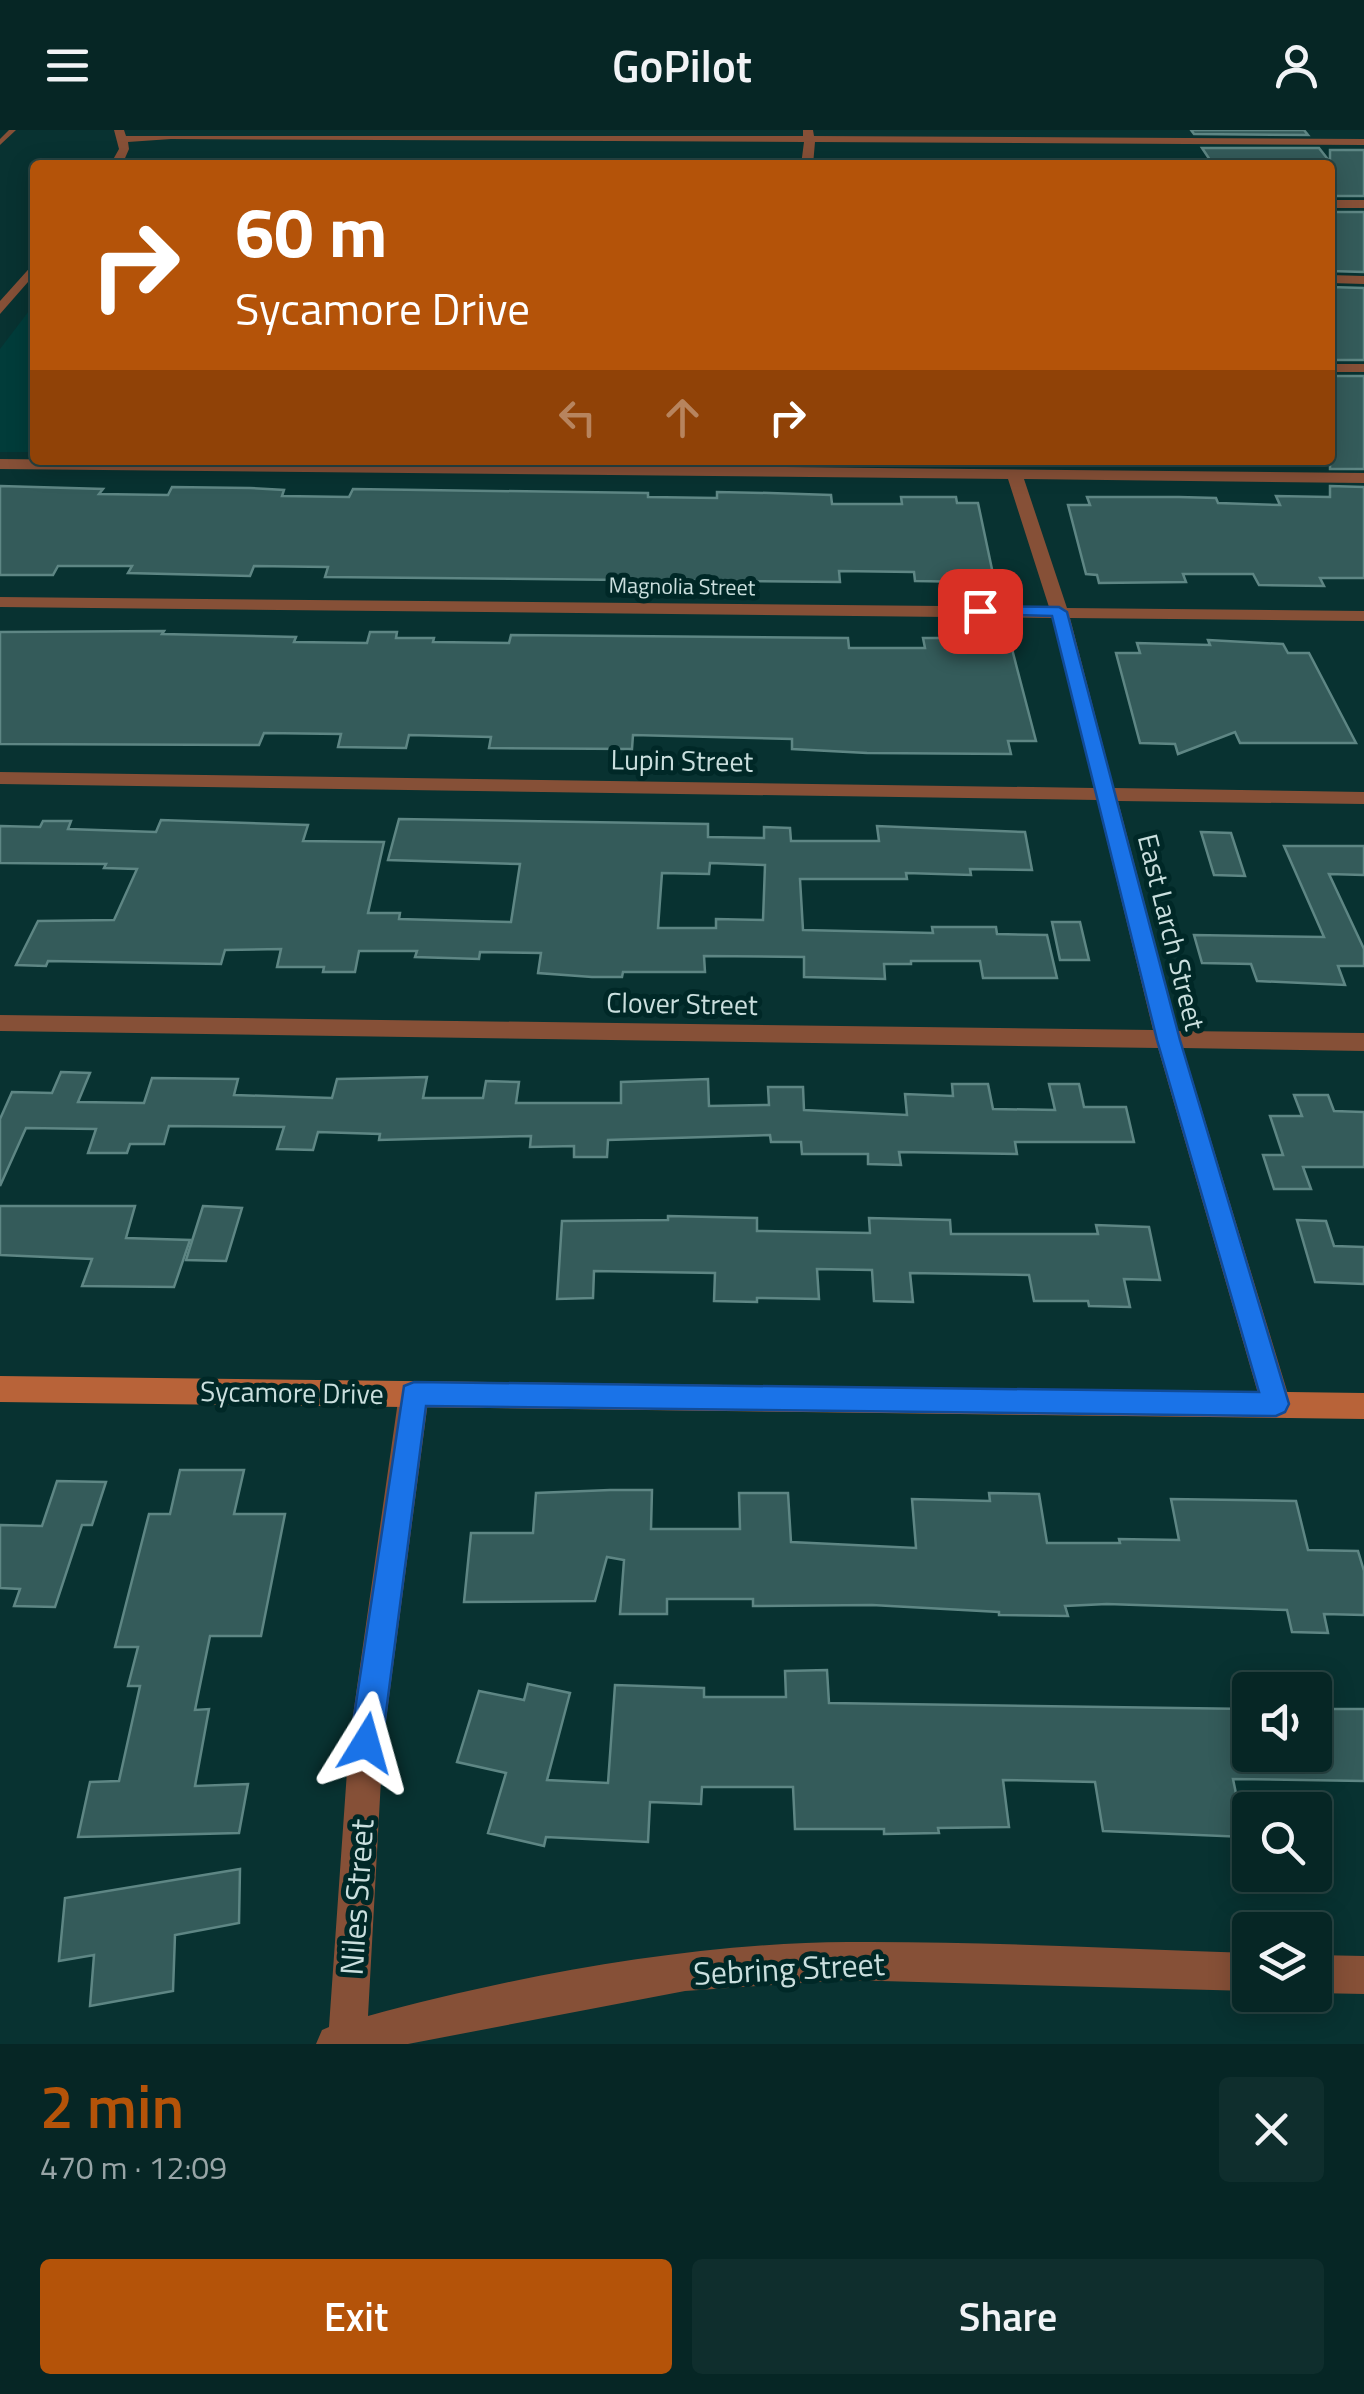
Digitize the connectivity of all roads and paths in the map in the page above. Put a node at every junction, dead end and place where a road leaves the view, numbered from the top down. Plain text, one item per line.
1 (13, 130) edge
2 (1332, 130) edge
3 (281, 133) edge
4 (454, 134) edge
5 (630, 134) edge
6 (120, 135) edge
7 (808, 135) edge
8 (985, 135) edge
9 (1161, 136) edge
10 (1342, 142) junction
11 (1364, 142) edge
12 (0, 144) edge
13 (118, 160) edge
14 (806, 160) edge
15 (1335, 204) edge
16 (1364, 204) edge
17 (30, 274) edge
18 (1335, 280) edge
19 (1364, 280) edge
20 (0, 310) edge
21 (1335, 368) edge
22 (1364, 368) edge
23 (0, 464) edge
24 (30, 464) edge
25 (841, 465) edge
26 (1015, 475) junction
27 (1364, 478) edge
28 (0, 602) edge
29 (1059, 612) junction
30 (1364, 616) edge
31 (0, 778) edge
32 (1106, 794) junction
33 (1364, 798) edge
34 (0, 1023) edge
35 (1168, 1040) junction
36 (1364, 1042) edge
37 (0, 1388) edge
38 (414, 1394) junction
39 (1276, 1404) junction
40 (1364, 1406) edge
41 (1232, 1972) edge
42 (1332, 1974) edge
43 (1364, 1975) edge
44 (344, 2042) edge

1 - 12 lane
2 - 10 street
3 - 4 street
3 - 6 street
4 - 5 street
5 - 7 street
6 - 13 street
7 - 8 street
7 - 14 street
8 - 9 street
9 - 10 street
10 - 11 street
15 - 16 street
17 - 20 street
18 - 19 street
21 - 22 street
23 - 24 street
25 - 26 street
26 - 27 street
26 - 29 street, East Larch Street
28 - 29 street, Magnolia Street
29 - 30 street, Magnolia Street
29 - 32 street, East Larch Street
31 - 32 street, Lupin Street
32 - 33 street, Lupin Street
32 - 35 street, East Larch Street
34 - 35 street, Clover Street
35 - 36 street, Clover Street
35 - 39 street, East Larch Street
37 - 38 main road, Sycamore Drive
38 - 39 main road, Sycamore Drive
38 - 44 street, Niles Street
39 - 40 main road, Sycamore Drive
41 - 44 street, Sebring Street
42 - 43 street

